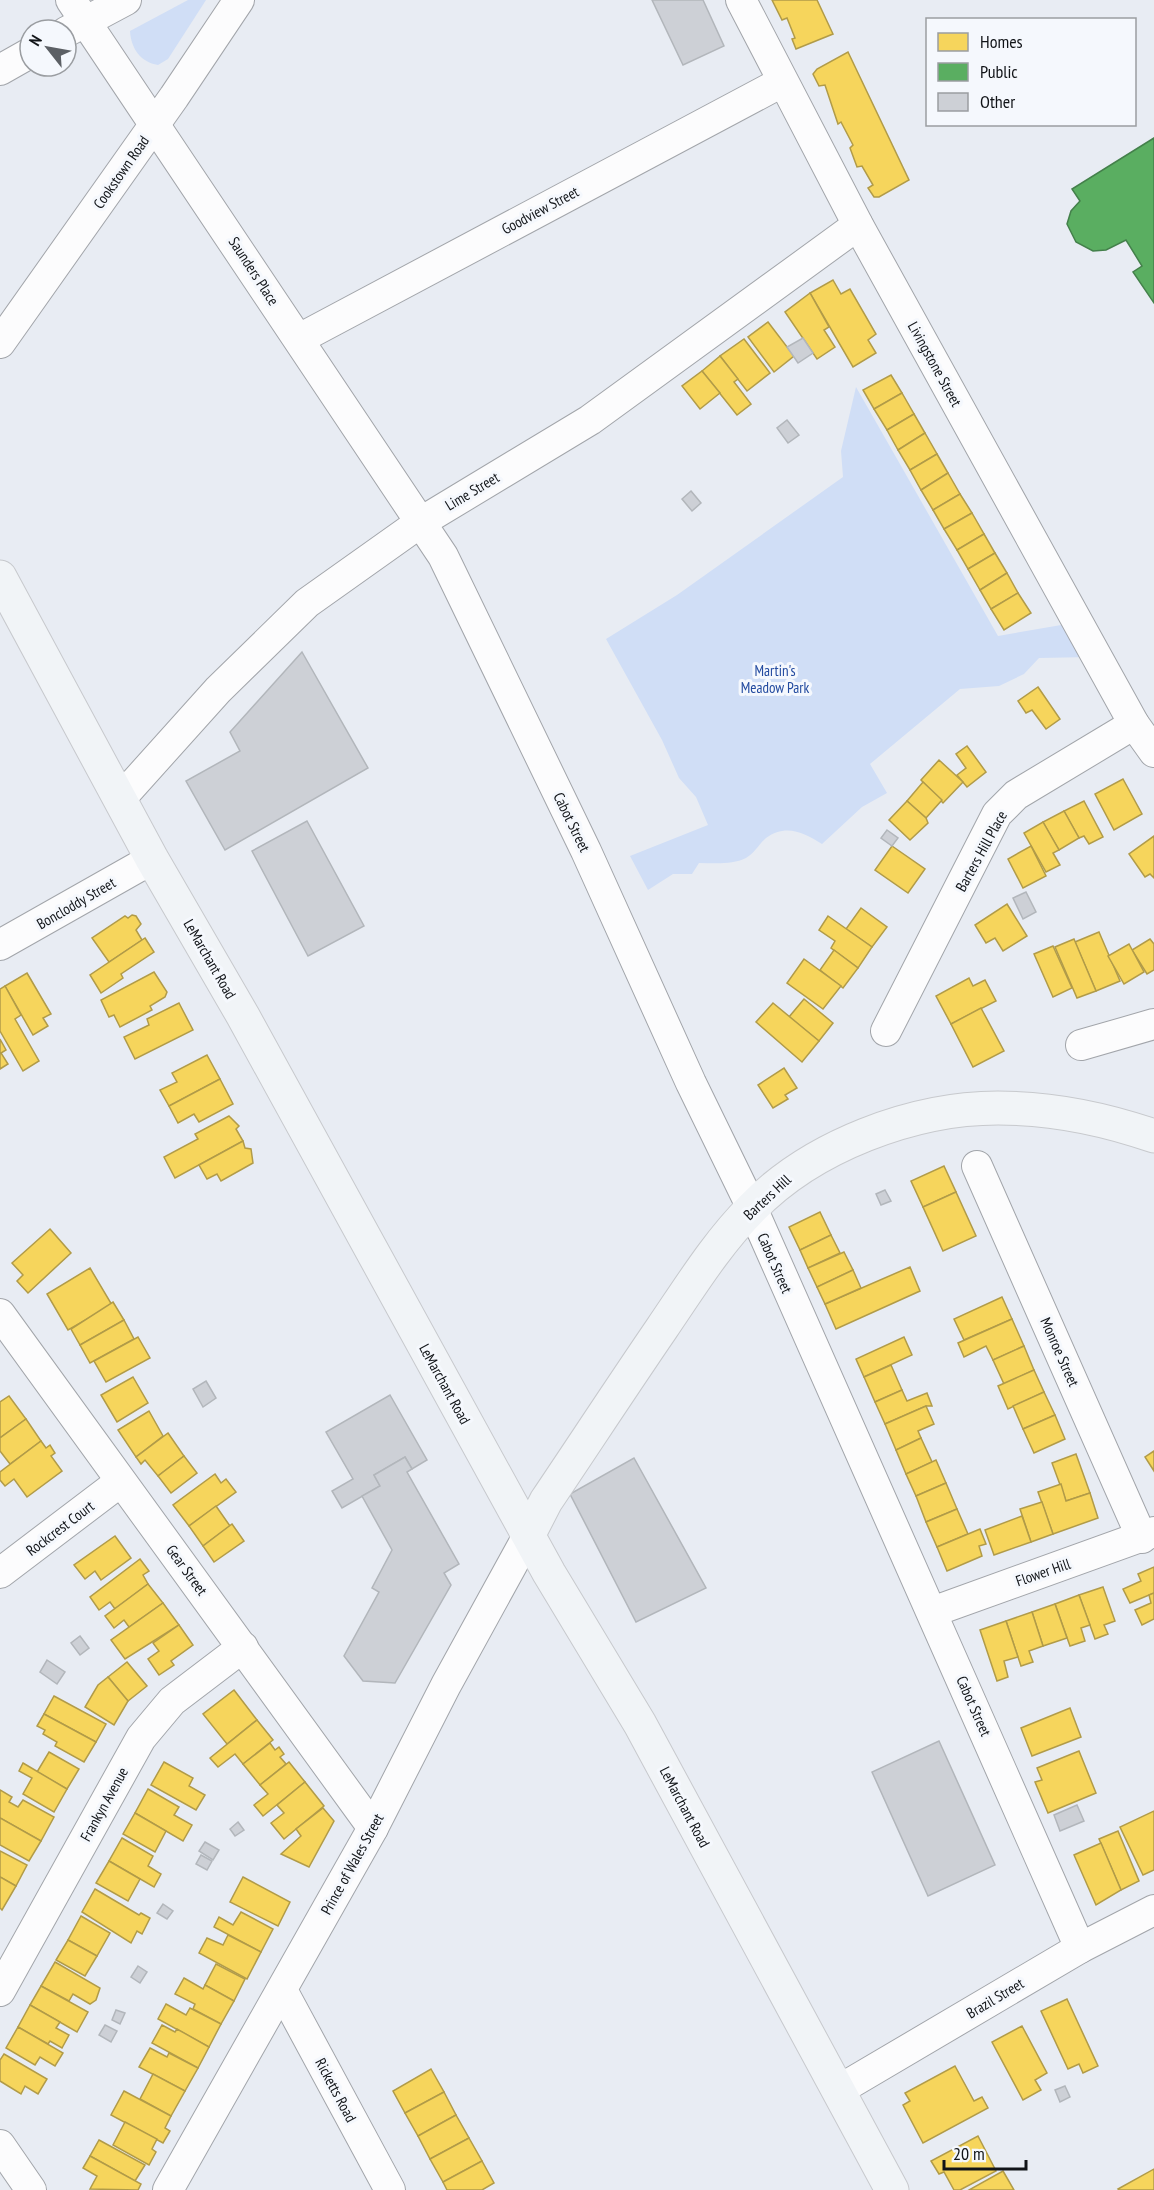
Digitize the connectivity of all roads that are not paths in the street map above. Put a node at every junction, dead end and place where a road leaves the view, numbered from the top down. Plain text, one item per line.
1 (126, 0) edge
2 (238, 0) edge
3 (741, 0) edge
4 (74, 17) edge
5 (18, 60) edge
6 (0, 70) edge
7 (782, 82) junction
8 (155, 123) junction
9 (858, 225) junction
10 (299, 339) junction
11 (0, 343) edge
12 (421, 522) junction
13 (0, 577) edge
14 (1134, 724) junction
15 (1154, 752) edge
16 (121, 798) junction
17 (152, 859) junction
18 (0, 945) edge
19 (1154, 1024) edge
20 (886, 1031) dead end
21 (1080, 1045) dead end
22 (1154, 1136) edge
23 (977, 1166) dead end
24 (752, 1208) junction
25 (0, 1314) edge
26 (120, 1482) junction
27 (529, 1534) junction
28 (1148, 1535) edge
29 (0, 1573) edge
30 (932, 1612) junction
31 (243, 1647) junction
32 (373, 1828) junction
33 (1154, 1910) edge
34 (1080, 1948) junction
35 (282, 1990) junction
36 (0, 1991) edge
37 (839, 2090) junction
38 (0, 2145) edge
39 (31, 2190) edge
40 (168, 2190) edge
41 (390, 2190) edge
42 (892, 2190) edge

1 - 4 street
2 - 8 street, Cookstown Road
3 - 7 street, Livingstone Street
4 - 8 street, Saunders Place
5 - 6 street
7 - 9 street, Livingstone Street
7 - 10 street, Goodview Street
8 - 10 street, Saunders Place
8 - 11 street, Cookstown Road
9 - 12 street, Lime Street
9 - 14 street, Livingstone Street
10 - 12 street, Saunders Place
12 - 16 street, Lime Street
12 - 24 street, Cabot Street
13 - 16 main road, LeMarchant Road
14 - 15 street, Livingstone Street
14 - 20 street, Barters Hill Place
16 - 17 main road, LeMarchant Road
17 - 18 street, Boncloddy Street
17 - 27 main road, LeMarchant Road
19 - 21 street
22 - 24 main road, Barters Hill
23 - 28 street, Monroe Street
24 - 27 main road, Barters Hill
24 - 30 street, Cabot Street
25 - 26 street, Gear Street
26 - 29 street, Rockcrest Court
26 - 31 street, Gear Street
27 - 32 street, Prince of Wales Street
27 - 37 main road, LeMarchant Road
28 - 30 street, Flower Hill
30 - 34 street, Cabot Street
31 - 32 street, Gear Street
31 - 36 street, Frankyn Avenue
32 - 35 street, Prince of Wales Street
33 - 34 street, Brazil Street
34 - 37 street, Brazil Street
35 - 40 street, Prince of Wales Street
35 - 41 street, Ricketts Road
37 - 42 main road, LeMarchant Road
38 - 39 street

